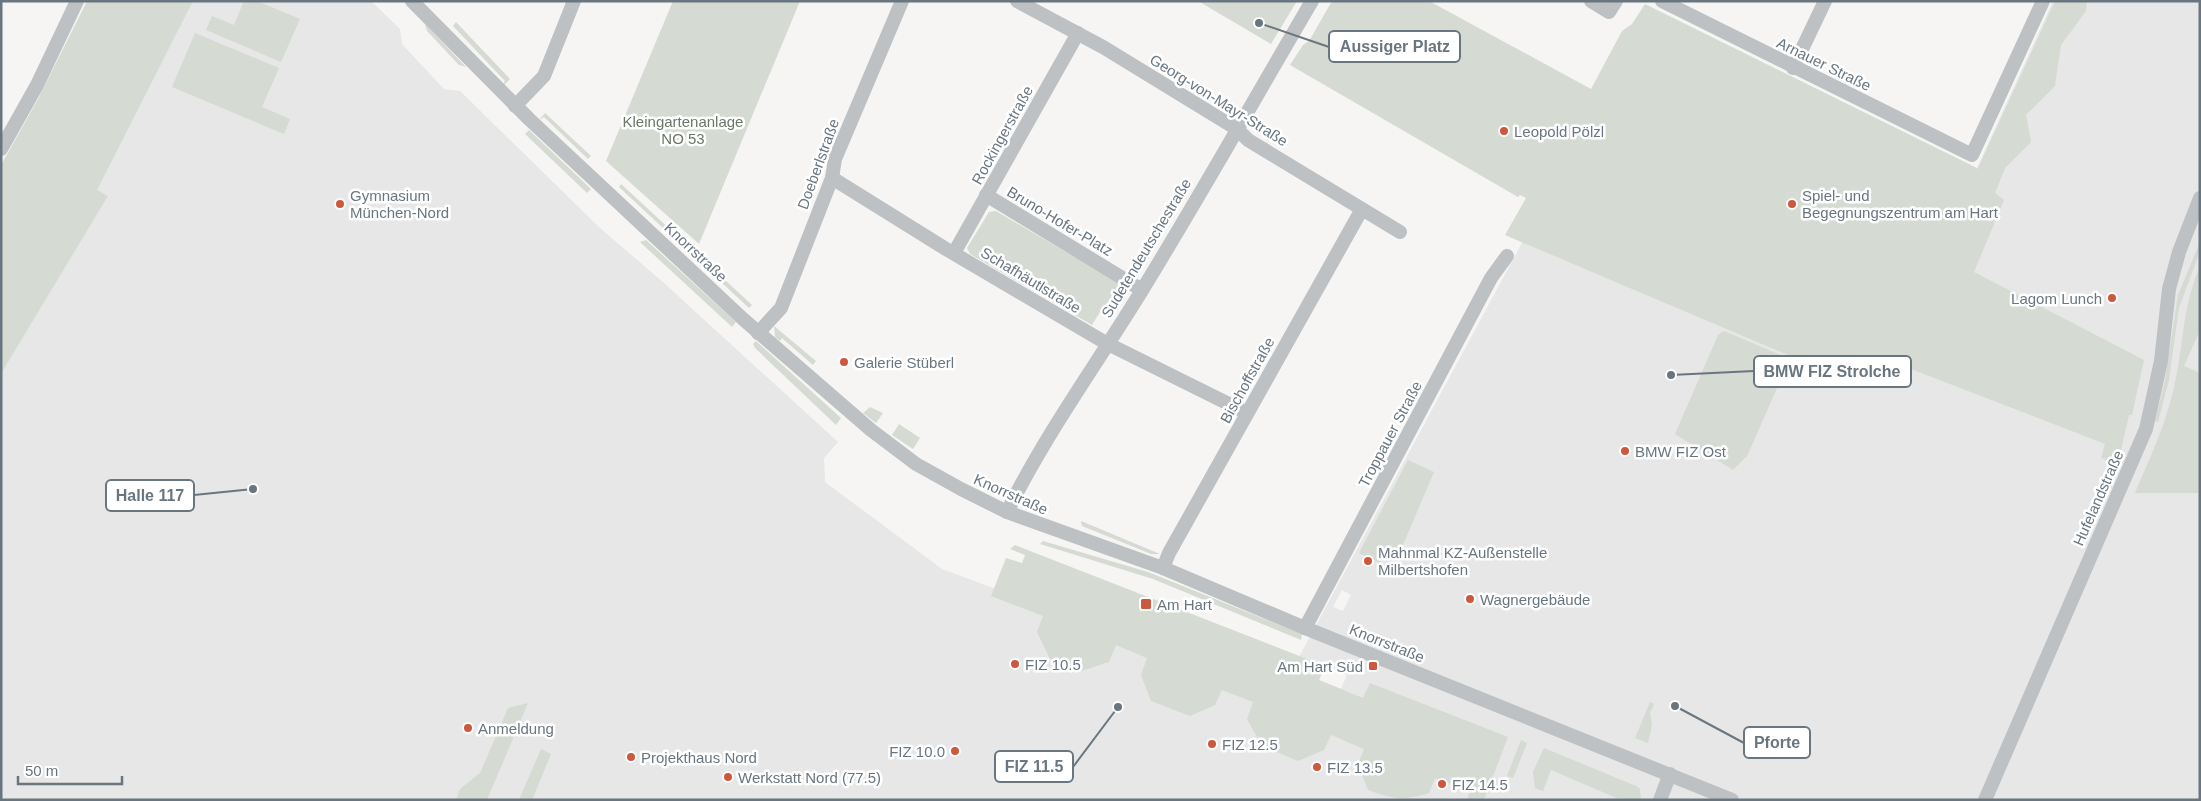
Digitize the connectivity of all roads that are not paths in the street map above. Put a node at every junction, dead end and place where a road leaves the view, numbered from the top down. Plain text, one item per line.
1 (77, 1) edge
2 (412, 1) edge
3 (574, 1) edge
4 (902, 1) edge
5 (1017, 1) edge
6 (1312, 1) edge
7 (1590, 1) edge
8 (1662, 1) edge
9 (1825, 1) edge
10 (2043, 1) edge
11 (1613, 7) edge
12 (1078, 33) junction
13 (1792, 68) junction
14 (515, 106) junction
15 (1237, 129) junction
16 (1, 149) edge
17 (832, 178) junction
18 (986, 195) junction
19 (2200, 198) edge
20 (1362, 209) junction
21 (1400, 232) dead end
22 (954, 253) junction
23 (1507, 256) dead end
24 (1142, 290) junction
25 (758, 333) junction
26 (1106, 343) junction
27 (1247, 413) junction
28 (1007, 512) junction
29 (1163, 568) junction
30 (1305, 628) junction
31 (1670, 774) junction
32 (1660, 800) edge
33 (1732, 800) edge
34 (1985, 800) edge

1 - 16 street
2 - 14 street, Knorrstraße
3 - 14 street
4 - 17 street, Doeberlstraße
5 - 12 street, Georg-von-Mayr-Straße
6 - 15 street, Sudetendeutschestraße
7 - 11 street
8 - 13 street, Arnauer Straße
9 - 13 street
10 - 13 street, Arnauer Straße
12 - 15 street, Georg-von-Mayr-Straße
12 - 18 street, Rockingerstraße
14 - 25 street, Knorrstraße
15 - 20 street, Georg-von-Mayr-Straße
15 - 24 street, Sudetendeutschestraße
17 - 22 street, Schafhäutlstraße
17 - 25 street, Doeberlstraße
18 - 22 street, Rockingerstraße
18 - 24 street, Bruno-Hofer-Platz
19 - 34 street, Hufelandstraße
20 - 21 street, Georg-von-Mayr-Straße
20 - 27 street, Bischoffstraße
22 - 26 street, Schafhäutlstraße
23 - 30 street, Troppauer Straße
24 - 26 street, Sudetendeutschestraße
25 - 28 street, Knorrstraße
26 - 27 street, Schafhäutlstraße
26 - 28 street, Sudetendeutschestraße
27 - 29 street, Bischoffstraße
28 - 29 street, Knorrstraße
29 - 30 street, Knorrstraße
30 - 31 street, Knorrstraße
31 - 32 street
31 - 33 street, Knorrstraße

